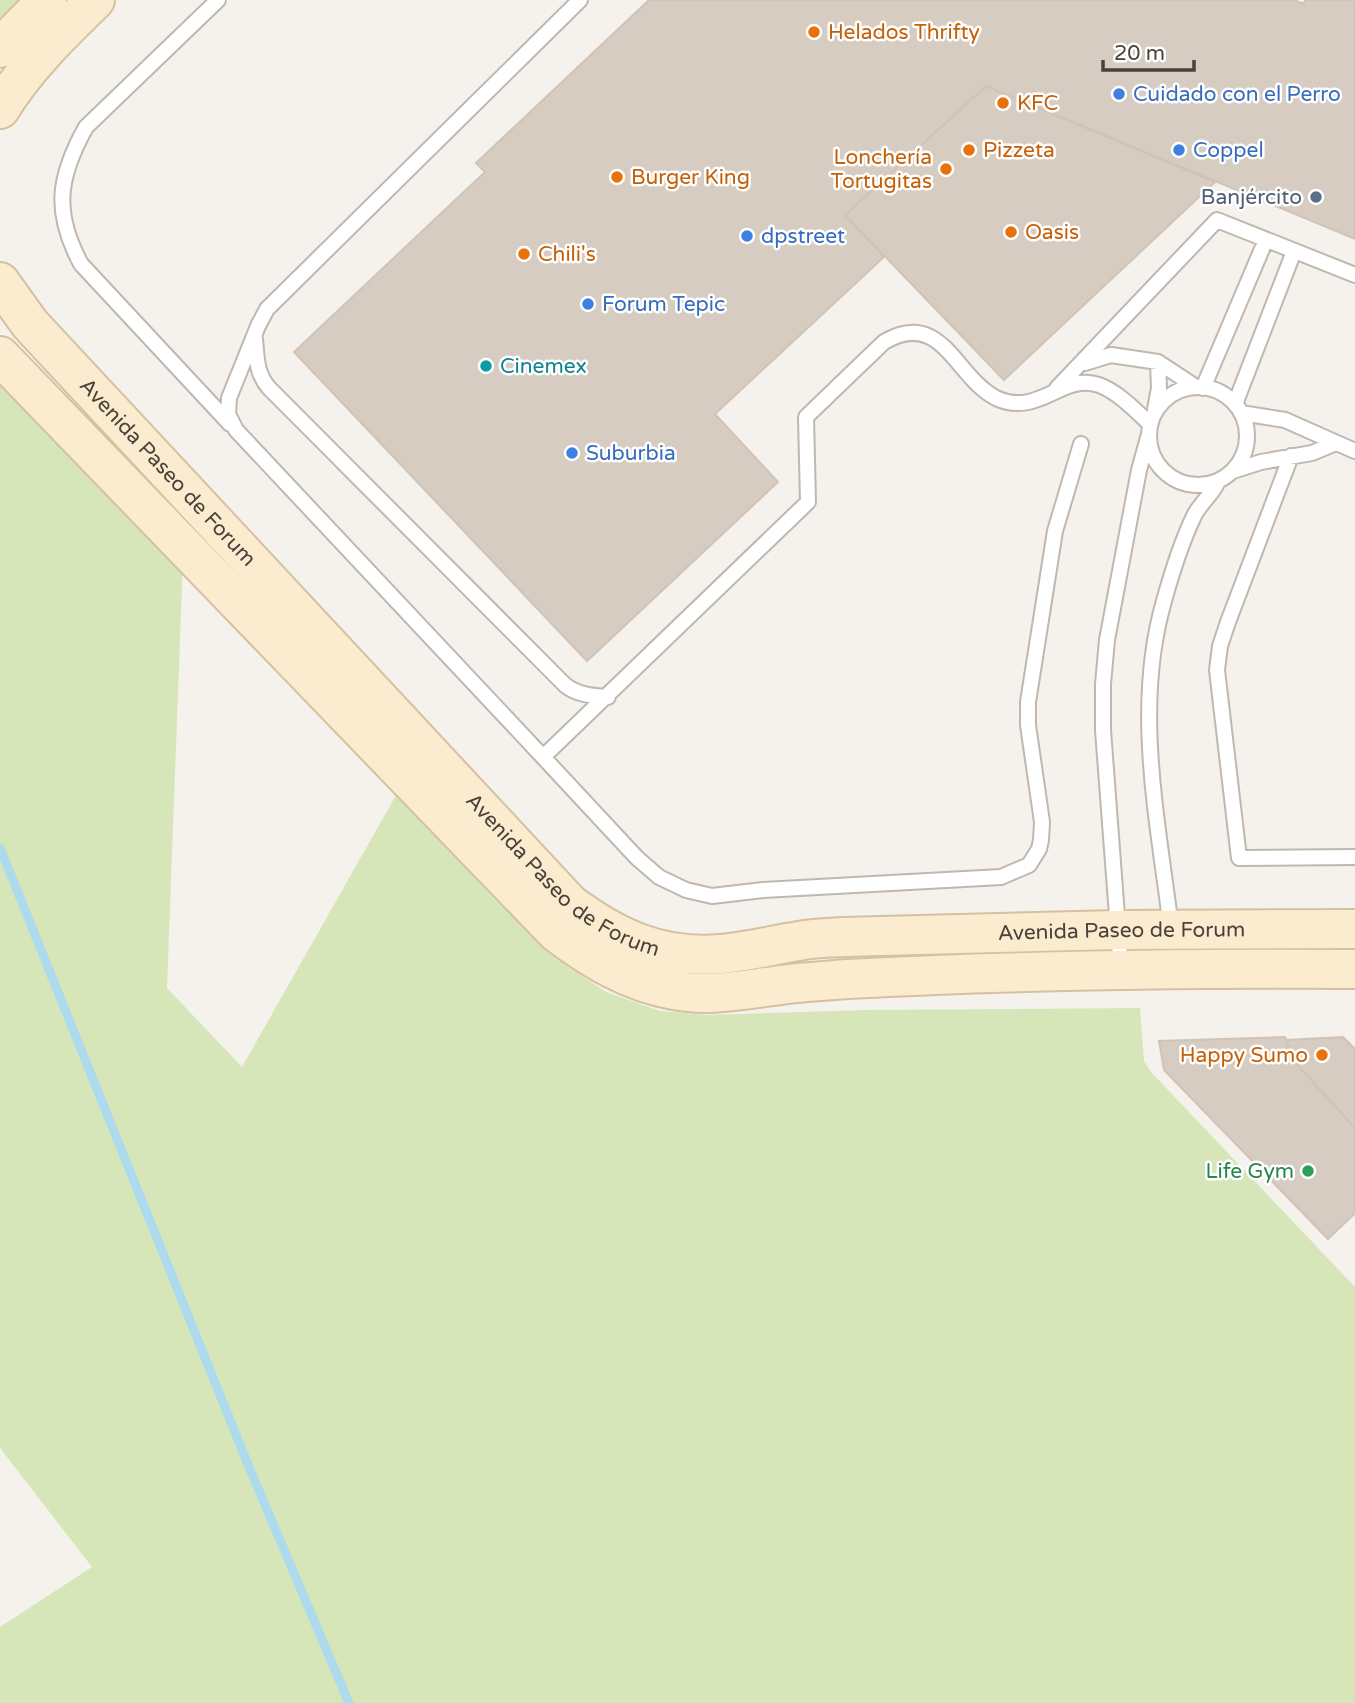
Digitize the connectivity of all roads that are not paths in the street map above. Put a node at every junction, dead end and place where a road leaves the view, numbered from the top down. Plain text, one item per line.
1 (47, 0) edge
2 (95, 0) edge
3 (218, 0) edge
4 (580, 0) edge
5 (0, 48) edge
6 (0, 110) edge
7 (1262, 249) dead end
8 (1291, 259) dead end
9 (1355, 275) edge
10 (0, 282) edge
11 (254, 335) junction
12 (0, 356) edge
13 (1158, 362) junction
14 (1078, 366) junction
15 (1200, 387) junction
16 (1052, 394) junction
17 (1239, 409) junction
18 (1151, 424) junction
19 (236, 430) junction
20 (1336, 443) junction
21 (1081, 444) dead end
22 (1355, 451) edge
23 (1292, 456) junction
24 (1233, 471) junction
25 (1217, 481) junction
26 (608, 697) junction
27 (543, 757) junction
28 (1355, 857) edge
29 (1355, 929) edge
30 (1117, 930) junction
31 (1173, 948) junction
32 (1355, 969) edge
33 (1121, 970) junction

1 - 5 street
2 - 6 street
3 - 19 lane
4 - 11 lane
7 - 15 lane
8 - 17 lane
9 - 14 lane
10 - 30 street, Avenida Paseo de Forum
11 - 19 lane
11 - 26 lane
12 - 33 street, Avenida Paseo de Forum
13 - 14 lane
13 - 15 lane
13 - 18 lane
14 - 16 lane
15 - 17 lane
15 - 18 lane
16 - 18 lane
16 - 26 lane
17 - 20 lane
17 - 24 lane
18 - 25 lane
18 - 30 lane
19 - 27 lane
20 - 22 lane
20 - 23 lane
21 - 27 lane
23 - 24 lane
23 - 28 lane
24 - 25 lane
25 - 31 lane
26 - 27 lane
29 - 31 street, Avenida Paseo de Forum
30 - 31 street, Avenida Paseo de Forum
30 - 33 lane
31 - 32 street, Avenida Paseo de Forum
31 - 33 street, Avenida Paseo de Forum

